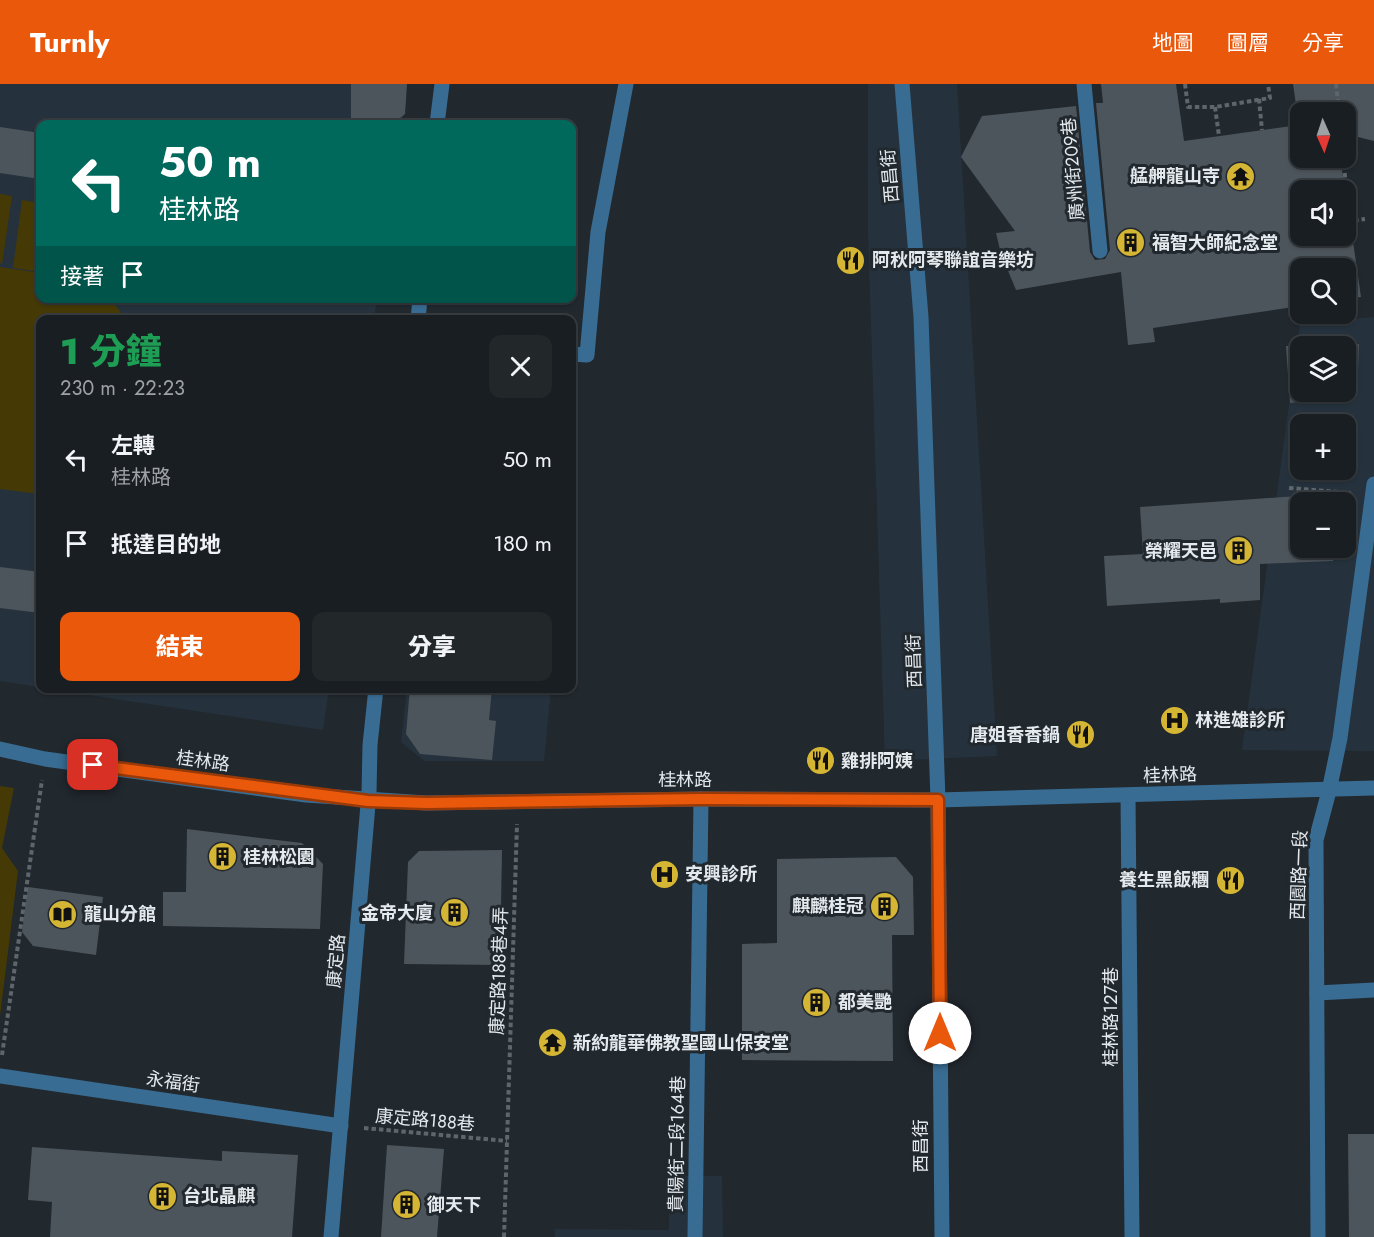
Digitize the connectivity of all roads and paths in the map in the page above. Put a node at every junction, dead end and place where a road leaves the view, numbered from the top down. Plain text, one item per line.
1 (442, 84) edge
2 (626, 84) edge
3 (902, 84) edge
4 (1084, 84) edge
5 (1185, 84) edge
6 (1268, 84) edge
7 (1336, 84) edge
8 (1259, 99) junction
9 (1338, 102) edge
10 (1215, 107) junction
11 (438, 120) edge
12 (1262, 130) dead end
13 (1219, 136) dead end
14 (1344, 168) edge
15 (1365, 219) dead end
16 (1100, 251) dead end
17 (576, 354) edge
18 (1289, 488) dead end
19 (1373, 488) edge
20 (375, 693) edge
21 (0, 749) edge
22 (45, 759) junction
23 (1374, 788) edge
24 (1329, 790) junction
25 (1128, 796) junction
26 (701, 799) junction
27 (938, 800) junction
28 (368, 801) junction
29 (518, 801) junction
30 (1374, 990) edge
31 (1317, 993) junction
32 (0, 1065) edge
33 (0, 1076) edge
34 (341, 1126) junction
35 (507, 1141) junction
36 (331, 1237) edge
37 (504, 1237) edge
38 (695, 1237) edge
39 (942, 1237) edge
40 (1132, 1237) edge
41 (1318, 1237) edge

1 - 11 street
2 - 17 street
3 - 27 street, 西昌街
4 - 16 street, 廣州街209巷
5 - 10 path
6 - 8 path
7 - 9 path
8 - 10 path
8 - 12 path
10 - 13 path
14 - 15 path
18 - 19 path
19 - 24 street, 西園路一段
20 - 28 street, 康定路
21 - 22 street, 桂林路
22 - 28 street, 桂林路
22 - 32 path
23 - 24 street, 桂林路
24 - 25 street, 桂林路
24 - 31 street, 西園路一段
25 - 27 street, 桂林路
25 - 40 street, 桂林路127巷
26 - 27 street, 桂林路
26 - 29 street, 桂林路
26 - 38 street, 貴陽街二段164巷
27 - 39 street, 西昌街
28 - 29 street, 桂林路
28 - 34 street, 康定路
29 - 35 path, 康定路188巷4弄
30 - 31 street
31 - 41 street, 西園路一段
33 - 34 street, 永福街
34 - 35 path, 康定路188巷
34 - 36 street, 康定路
35 - 37 path, 康定路188巷4弄

